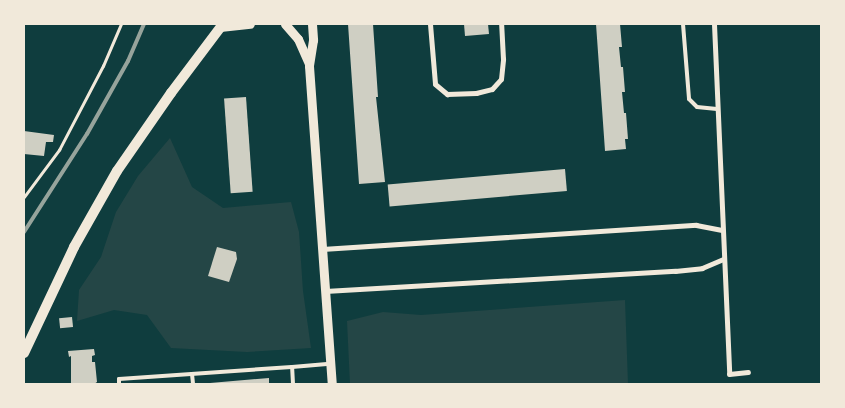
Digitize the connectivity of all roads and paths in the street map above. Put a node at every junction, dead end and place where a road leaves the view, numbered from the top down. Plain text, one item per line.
1 (121, 24) edge
2 (250, 24) edge
3 (285, 24) edge
4 (312, 24) edge
5 (430, 24) edge
6 (501, 24) edge
7 (683, 24) edge
8 (714, 24) edge
9 (222, 25) edge
10 (309, 66) junction
11 (717, 109) junction
12 (24, 197) edge
13 (721, 230) junction
14 (322, 249) junction
15 (723, 259) junction
16 (325, 291) junction
17 (24, 352) edge
18 (330, 364) junction
19 (292, 367) junction
20 (748, 372) dead end
21 (192, 374) junction
22 (119, 384) edge
23 (193, 384) edge
24 (294, 384) edge
25 (332, 384) edge

1 - 12 path
2 - 9 street
3 - 10 street
4 - 10 street
5 - 6 street
7 - 11 lane
8 - 11 street
9 - 17 main road
10 - 14 street
11 - 13 street
13 - 14 street
13 - 15 street
14 - 16 street
15 - 16 street
15 - 20 street
16 - 18 street
18 - 19 lane
18 - 25 street
19 - 21 lane
19 - 24 lane
21 - 22 lane
21 - 23 lane

